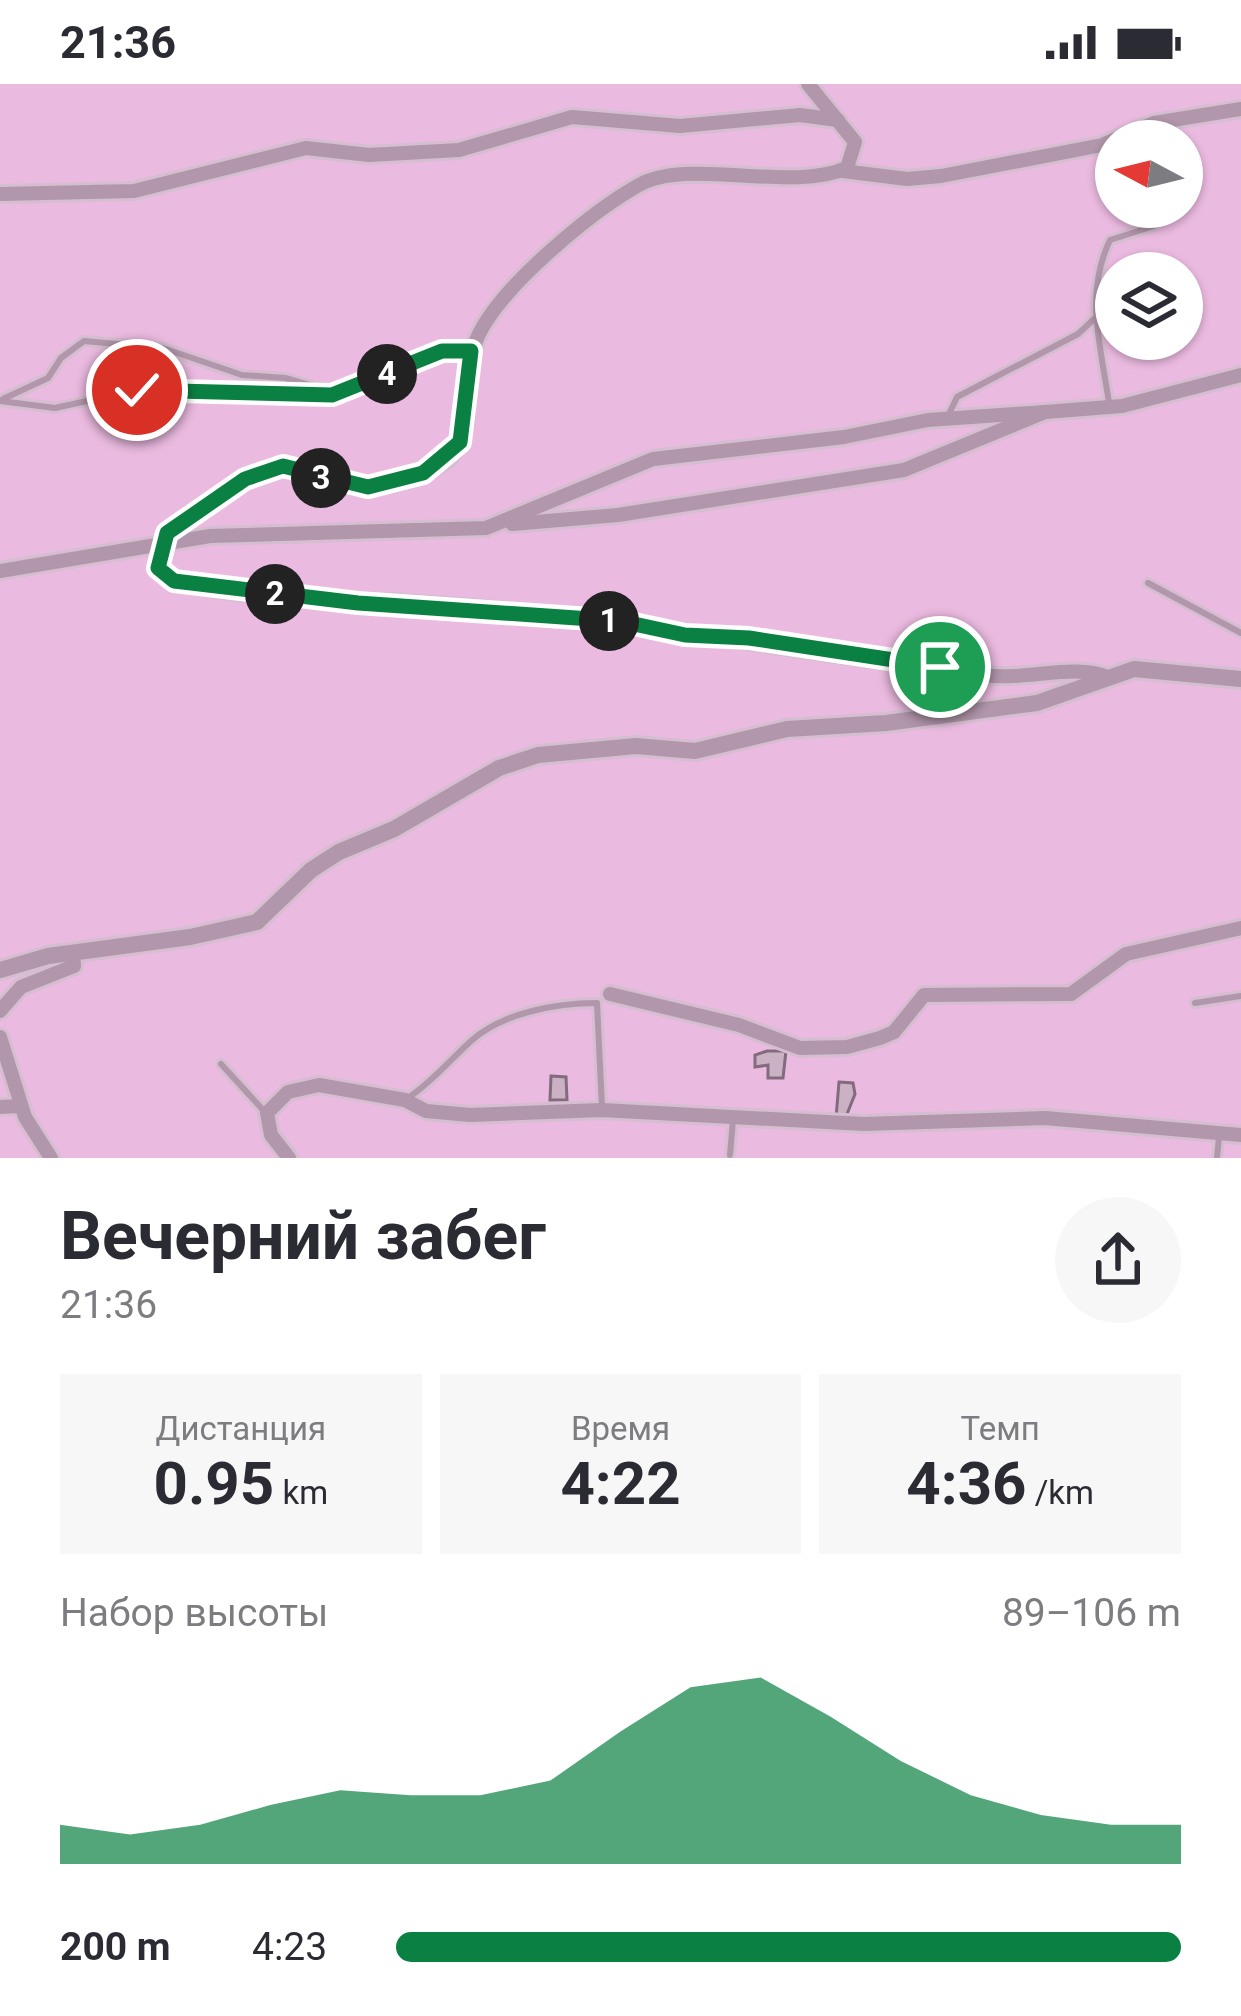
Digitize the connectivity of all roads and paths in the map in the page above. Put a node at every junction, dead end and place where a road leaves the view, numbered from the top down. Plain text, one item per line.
1 (808, 84) edge
2 (1241, 109) edge
3 (838, 120) junction
4 (843, 171) junction
5 (0, 194) edge
6 (1148, 228) edge
7 (1105, 252) edge
8 (1095, 318) edge
9 (471, 351) junction
10 (1102, 360) edge
11 (1241, 375) edge
12 (337, 393) junction
13 (0, 401) edge
14 (1109, 407) junction
15 (1045, 412) junction
16 (949, 418) junction
17 (204, 506) junction
18 (501, 525) junction
19 (210, 536) junction
20 (161, 543) junction
21 (0, 571) edge
22 (1148, 583) dead end
23 (1238, 630) edge
24 (1108, 676) junction
25 (1241, 679) edge
26 (1240, 932) edge
27 (73, 952) junction
28 (0, 970) edge
29 (610, 994) dead end
30 (1241, 996) edge
31 (1195, 1003) dead end
32 (0, 1011) edge
33 (0, 1037) edge
34 (220, 1064) dead end
35 (405, 1100) junction
36 (21, 1106) junction
37 (0, 1107) edge
38 (602, 1109) junction
39 (268, 1113) junction
40 (733, 1120) junction
41 (1219, 1133) junction
42 (1241, 1135) edge
43 (730, 1155) dead end
44 (51, 1158) edge
45 (289, 1158) edge
46 (1216, 1158) edge

1 - 3 street
2 - 4 street
3 - 4 street
3 - 5 street
4 - 9 street
6 - 7 lane
8 - 16 lane
9 - 12 lane
9 - 17 street
10 - 14 lane
11 - 14 street
12 - 13 lane
12 - 13 lane
14 - 15 street
15 - 16 street
15 - 18 street
16 - 18 street
17 - 19 street
17 - 20 street
18 - 19 street
19 - 20 street
20 - 21 street
20 - 24 street
22 - 23 lane
24 - 25 street
24 - 27 street
26 - 29 street
27 - 28 street
27 - 32 street
30 - 31 lane
33 - 36 street
34 - 39 lane
35 - 38 street
35 - 38 lane
35 - 39 street
36 - 37 street
36 - 44 street
38 - 40 street
39 - 45 street
40 - 41 street
40 - 43 lane
41 - 42 street
41 - 46 lane

